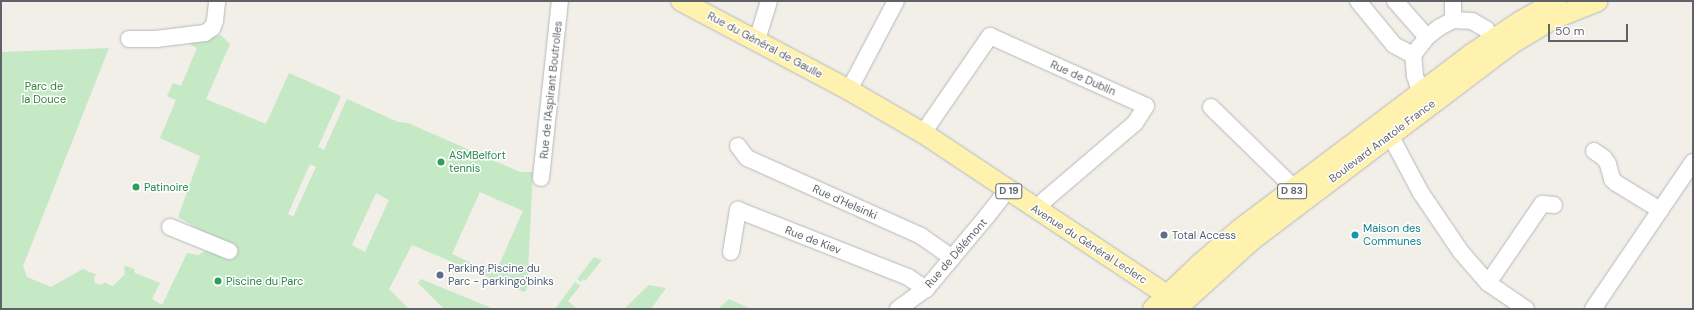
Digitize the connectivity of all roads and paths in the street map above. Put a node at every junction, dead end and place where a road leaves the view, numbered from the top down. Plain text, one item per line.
1 (217, 1) edge
2 (560, 1) edge
3 (681, 1) edge
4 (769, 1) edge
5 (896, 1) edge
6 (1358, 1) edge
7 (1396, 1) edge
8 (1453, 1) edge
9 (1557, 1) edge
10 (1598, 1) edge
11 (1453, 20) junction
12 (1427, 37) junction
13 (129, 39) dead end
14 (757, 40) junction
15 (1492, 40) junction
16 (1413, 55) junction
17 (1472, 73) junction
18 (849, 90) junction
19 (1426, 97) junction
20 (1211, 107) dead end
21 (923, 133) junction
22 (1390, 135) junction
23 (738, 146) dead end
24 (1594, 151) dead end
25 (1693, 164) edge
26 (541, 178) dead end
27 (1295, 189) junction
28 (1006, 190) junction
29 (1554, 205) dead end
30 (1038, 209) junction
31 (1660, 210) junction
32 (170, 227) dead end
33 (229, 251) dead end
34 (731, 252) dead end
35 (952, 258) junction
36 (1488, 283) junction
37 (926, 289) junction
38 (1173, 305) edge
39 (898, 309) edge
40 (1526, 309) edge
41 (1593, 309) edge

1 - 13 street
2 - 26 street, Rue de l'Aspirant Boutrolles
3 - 14 main road, Rue du Général de Gaulle / D 19
4 - 14 street
5 - 18 street
6 - 16 street
7 - 12 street
8 - 11 street
9 - 15 main road, Boulevard Anatole France / D 83
10 - 17 main road, Boulevard Anatole France / D 83
11 - 12 street
11 - 15 street
12 - 16 street
14 - 18 main road, Rue du Général de Gaulle / D 19
15 - 17 street
15 - 19 main road, Boulevard Anatole France / D 83
16 - 19 street
17 - 19 main road, Boulevard Anatole France / D 83
18 - 21 main road, Avenue du Général Leclerc / D 19
19 - 22 main road, Boulevard Anatole France / D 83
19 - 27 main road, Boulevard Anatole France / D 83
20 - 27 street
21 - 28 main road, Avenue du Général Leclerc / D 19
21 - 30 street, Rue de Dublin
22 - 36 street
22 - 38 main road, Boulevard Anatole France / D 83
23 - 35 street, Rue d'Helsinki
24 - 31 street
25 - 31 street
27 - 38 main road, Boulevard Anatole France / D 83
28 - 30 main road, Avenue du Général Leclerc / D 19
28 - 35 street, Rue de Délémont
29 - 36 street
30 - 38 main road, Avenue du Général Leclerc / D 19
31 - 41 street
32 - 33 street
34 - 37 street, Rue de Kiev
35 - 37 street, Rue de Délémont
36 - 40 street
37 - 39 street, Rue de Délémont

